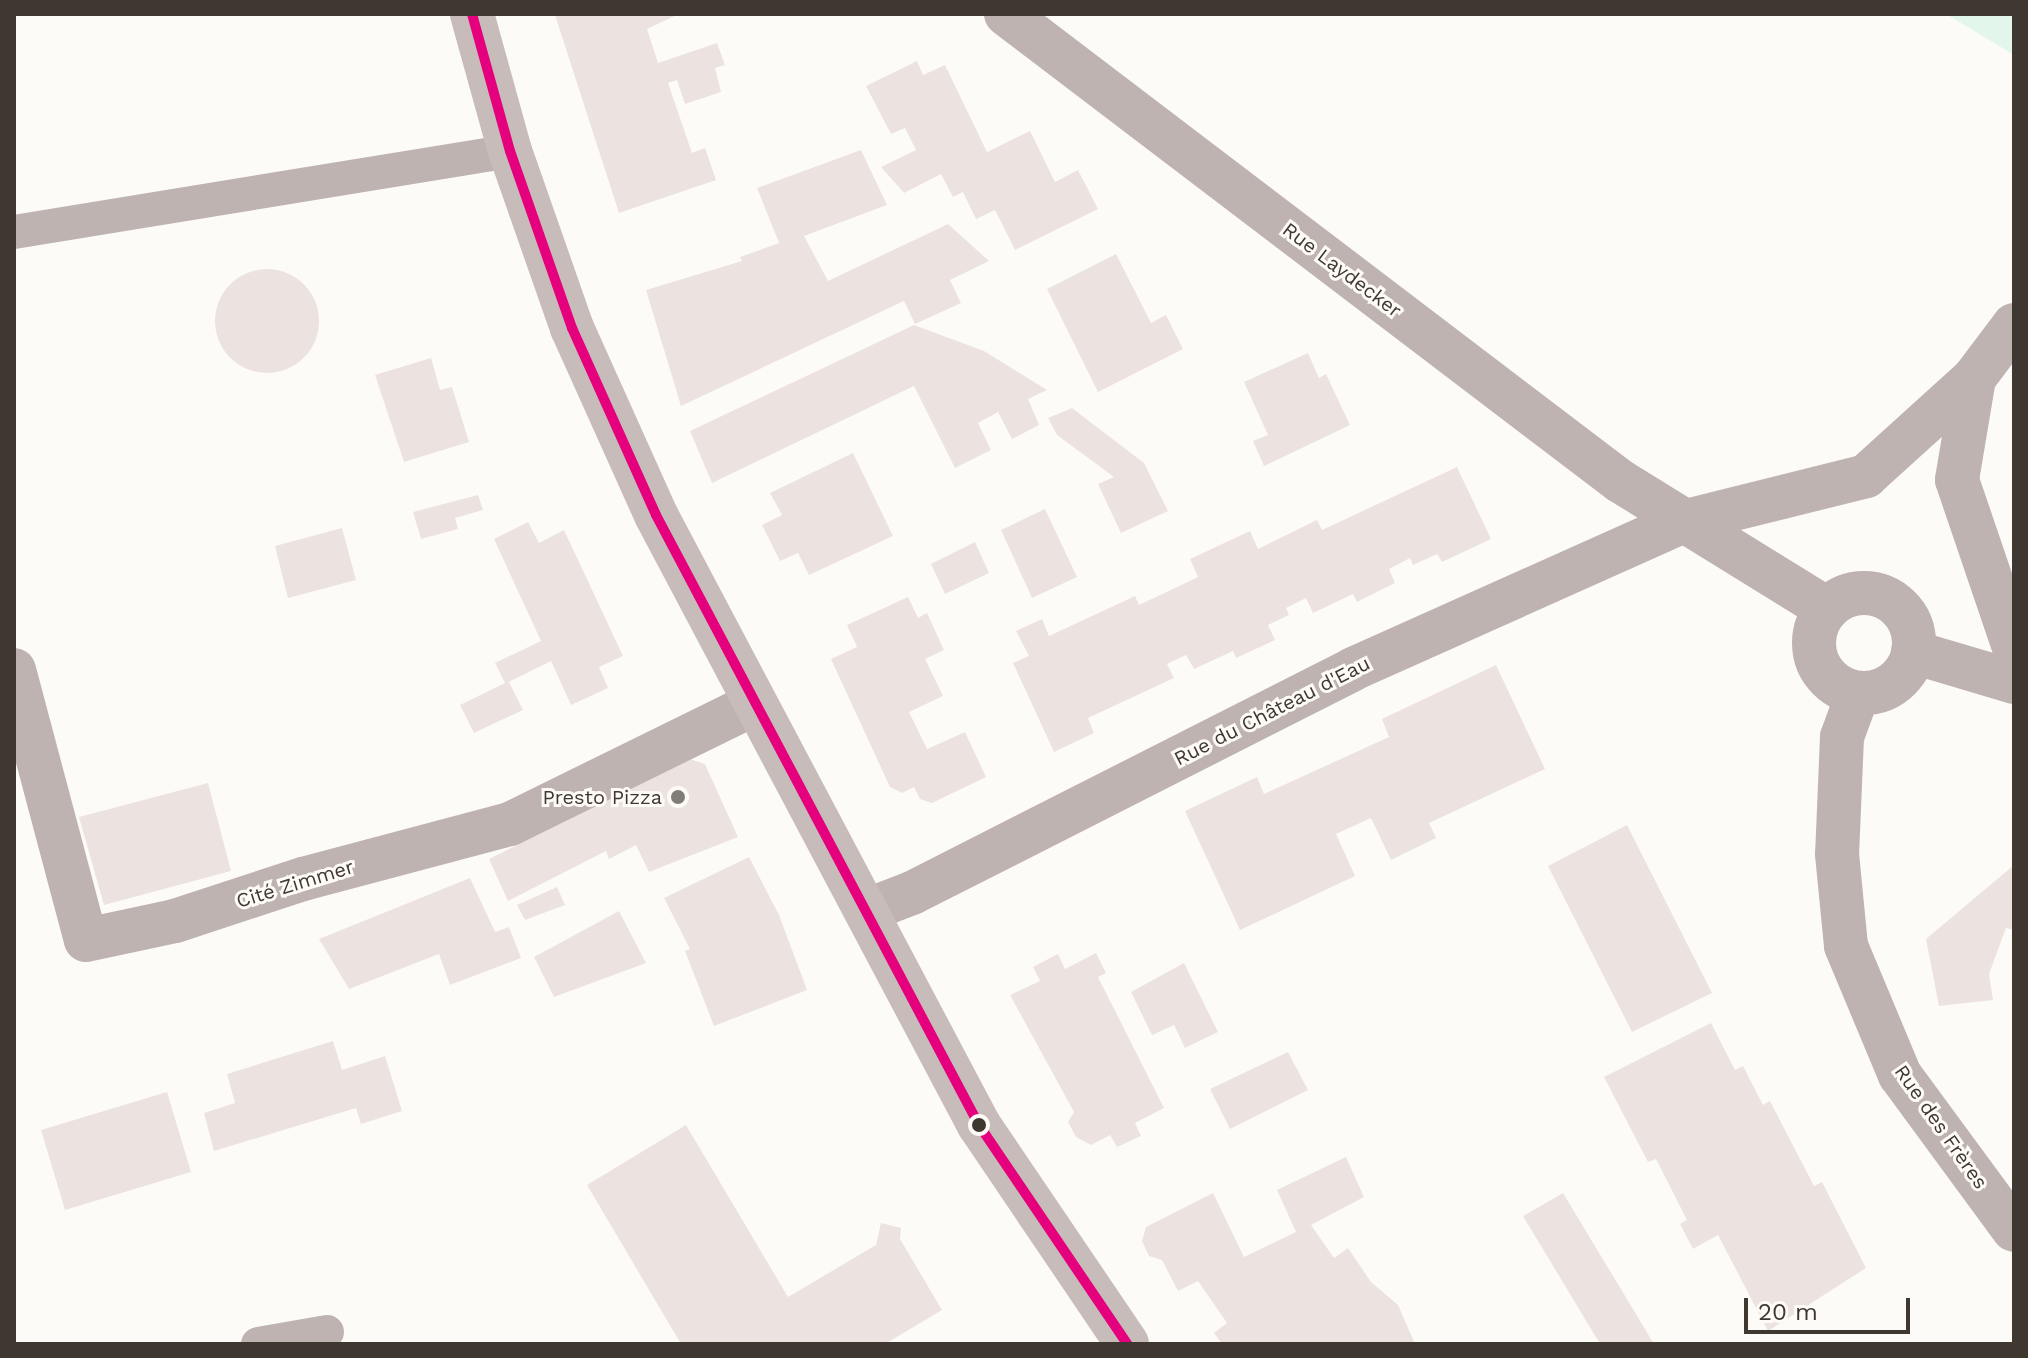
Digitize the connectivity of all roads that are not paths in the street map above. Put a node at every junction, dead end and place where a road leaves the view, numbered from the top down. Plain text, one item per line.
1 (472, 14) edge
2 (1006, 14) edge
3 (510, 151) junction
4 (14, 232) edge
5 (2014, 325) edge
6 (1974, 378) junction
7 (1682, 522) junction
8 (1827, 609) junction
9 (2014, 647) edge
10 (1913, 652) junction
11 (14, 670) edge
12 (2014, 682) edge
13 (1858, 693) junction
14 (754, 704) junction
15 (868, 910) junction
16 (2014, 1230) edge
17 (327, 1332) dead end
18 (258, 1344) edge
19 (1127, 1344) edge

1 - 3 main road
2 - 7 street, Rue Laydecker
3 - 4 lane
3 - 14 main road
5 - 6 street
6 - 7 street
6 - 9 street
7 - 8 street, Rue Laydecker
7 - 15 street, Rue du Château d'Eau
8 - 10 street
8 - 13 street
10 - 12 street
10 - 13 street
11 - 14 street, Cité Zimmer
13 - 16 street, Rue des Frères
14 - 15 main road
15 - 19 main road
17 - 18 lane

